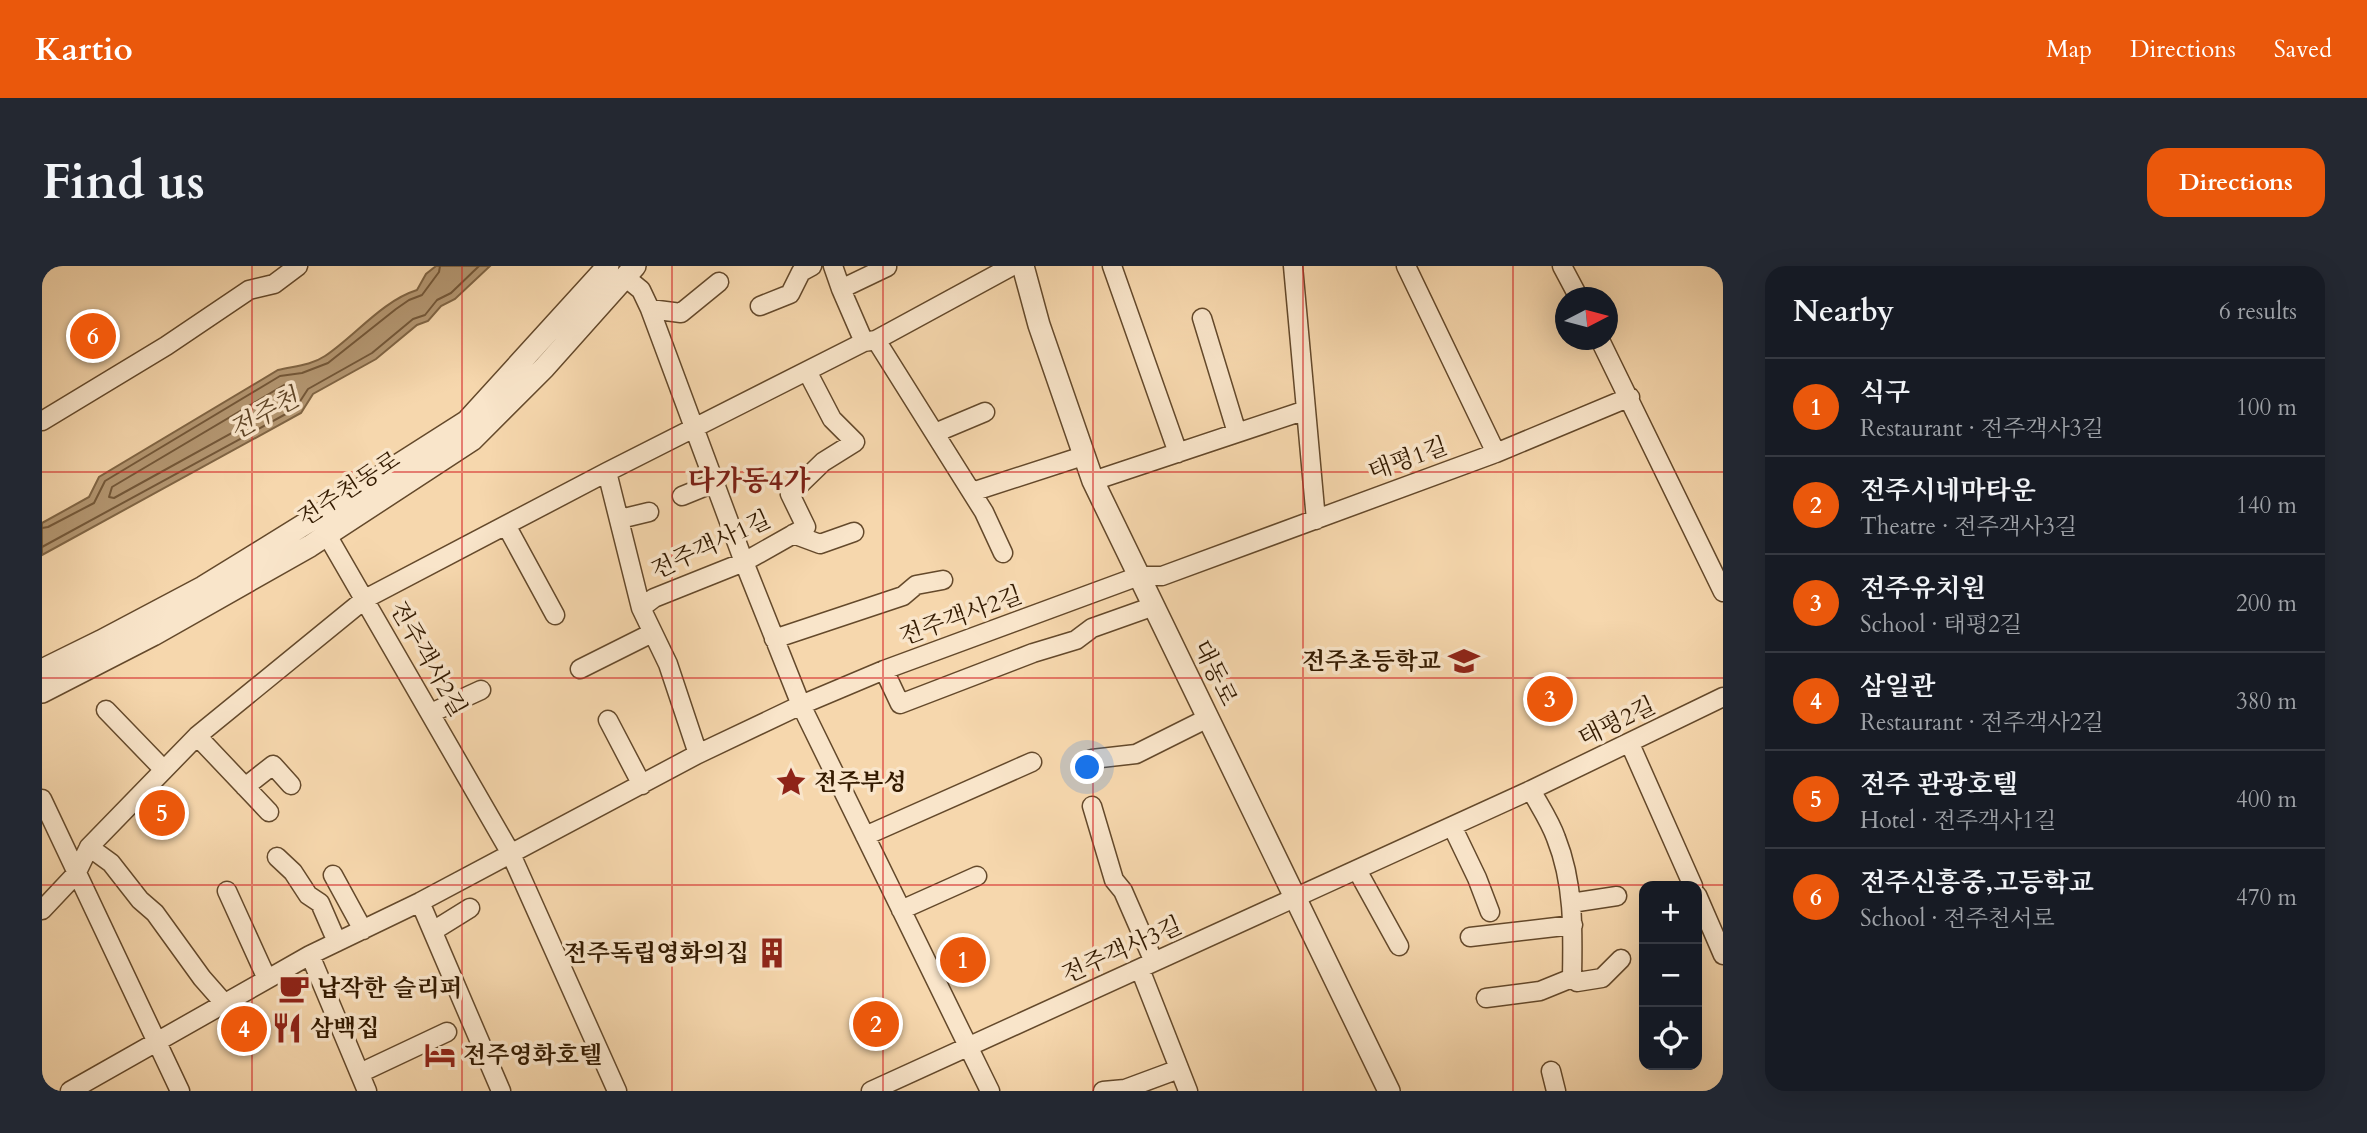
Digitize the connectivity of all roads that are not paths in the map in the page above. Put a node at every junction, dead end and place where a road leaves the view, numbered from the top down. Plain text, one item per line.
1 (298, 266) edge
2 (812, 266) edge
3 (834, 266) edge
4 (1012, 266) edge
5 (1023, 266) edge
6 (1112, 266) edge
7 (1293, 266) edge
8 (1406, 266) edge
9 (1562, 266) edge
10 (887, 267) edge
11 (623, 270) edge
12 (719, 282) dead end
13 (1573, 287) edge
14 (841, 289) junction
15 (760, 306) dead end
16 (650, 309) junction
17 (1202, 318) dead end
18 (870, 341) junction
19 (1605, 350) edge
20 (807, 371) junction
21 (1630, 397) junction
22 (1306, 410) junction
23 (985, 412) dead end
24 (42, 421) edge
25 (693, 428) junction
26 (935, 433) junction
27 (1237, 433) junction
28 (1178, 453) junction
29 (1496, 453) junction
30 (1083, 456) junction
31 (607, 472) junction
32 (1093, 481) junction
33 (714, 483) junction
34 (972, 492) junction
35 (681, 496) dead end
36 (649, 512) dead end
37 (620, 519) junction
38 (1316, 520) junction
39 (506, 525) junction
40 (854, 532) dead end
41 (793, 534) junction
42 (327, 535) junction
43 (1003, 553) dead end
44 (744, 562) junction
45 (1139, 576) junction
46 (943, 580) dead end
47 (1723, 592) edge
48 (365, 599) junction
49 (1154, 606) junction
50 (641, 608) junction
51 (555, 615) dead end
52 (652, 633) junction
53 (775, 639) junction
54 (580, 669) dead end
55 (42, 670) edge
56 (884, 670) junction
57 (481, 690) dead end
58 (42, 692) edge
59 (1723, 697) edge
60 (801, 705) junction
61 (106, 710) dead end
62 (431, 713) junction
63 (1208, 718) junction
64 (608, 720) dead end
65 (197, 736) junction
66 (1630, 744) junction
67 (698, 754) junction
68 (1093, 759) dead end
69 (1032, 762) dead end
70 (164, 770) junction
71 (291, 785) dead end
72 (642, 785) junction
73 (245, 787) junction
74 (1531, 790) junction
75 (1092, 806) dead end
76 (44, 809) edge
77 (269, 812) dead end
78 (1452, 826) junction
79 (865, 836) junction
80 (89, 848) junction
81 (510, 852) junction
82 (277, 857) dead end
83 (1357, 870) junction
84 (76, 874) junction
85 (332, 875) dead end
86 (977, 876) dead end
87 (1691, 881) edge
88 (228, 891) dead end
89 (1617, 896) dead end
90 (1295, 898) junction
91 (421, 902) junction
92 (1571, 903) junction
93 (1702, 907) edge
94 (470, 908) dead end
95 (901, 910) junction
96 (42, 911) edge
97 (1490, 912) dead end
98 (1573, 925) junction
99 (363, 930) junction
100 (433, 932) junction
101 (1470, 937) dead end
102 (337, 942) junction
103 (1399, 946) dead end
104 (310, 955) junction
105 (1723, 955) edge
106 (1621, 959) dead end
107 (1147, 966) junction
108 (1572, 978) junction
109 (267, 979) junction
110 (1486, 998) dead end
111 (224, 1003) junction
112 (447, 1032) dead end
113 (156, 1040) junction
114 (968, 1047) junction
115 (1179, 1069) junction
116 (1551, 1071) dead end
117 (359, 1073) junction
118 (614, 1084) edge
119 (70, 1091) edge
120 (180, 1091) edge
121 (367, 1091) edge
122 (501, 1091) edge
123 (871, 1091) edge
124 (990, 1091) edge
125 (1103, 1091) edge
126 (1188, 1091) edge
127 (1389, 1091) edge
128 (1556, 1091) edge

1 - 24 street
2 - 15 street
3 - 14 street
4 - 18 street
5 - 30 street, 대동로
6 - 28 street
7 - 22 street
8 - 29 street
9 - 13 street
10 - 14 street
11 - 16 street
11 - 42 street, 전주천동로
11 - 55 street, 전주천동로
12 - 16 street
14 - 18 street
16 - 25 street
17 - 27 street
18 - 20 street
18 - 26 street
19 - 21 street
20 - 25 street
20 - 41 street, 전주객사1길
21 - 29 street, 태평1길
21 - 47 street
22 - 27 street
22 - 38 street
23 - 26 street
25 - 31 street
25 - 33 street
26 - 34 street
27 - 28 street
28 - 32 street
29 - 38 street, 태평1길
30 - 32 street, 대동로
30 - 34 street
31 - 37 street, 전주객사1길
31 - 39 street
32 - 45 street, 대동로
33 - 35 street
33 - 44 street
34 - 43 street
36 - 37 street
37 - 50 street, 전주객사1길
38 - 45 street, 태평1길
39 - 48 street
39 - 51 street
40 - 41 street
41 - 44 street, 전주객사1길
42 - 48 street, 전주객사2길
42 - 58 street, 전주천동로
44 - 50 street, 전주객사1길
44 - 53 street
45 - 49 street, 대동로
45 - 56 street, 전주객사2길
46 - 53 street, 전주객사2길
48 - 62 street, 전주객사2길
48 - 65 street
49 - 56 street
49 - 63 street, 대동로
50 - 52 street, 전주객사1길
52 - 54 street
52 - 67 street, 전주객사1길
53 - 60 street
56 - 60 street, 전주객사2길
57 - 62 street
59 - 66 street, 태평2길
60 - 67 street, 전주객사2길
60 - 79 street
61 - 70 street
62 - 81 street, 전주객사2길
63 - 68 street
63 - 90 street, 대동로
64 - 72 street
65 - 70 street
65 - 73 street
66 - 74 street, 태평2길
66 - 87 street
67 - 72 street, 전주객사2길
69 - 79 street
70 - 80 street
71 - 73 street
72 - 81 street, 전주객사2길
73 - 77 street
74 - 78 street, 태평2길
74 - 92 street
75 - 107 street
76 - 84 street
78 - 83 street, 태평2길
78 - 97 street
79 - 95 street
80 - 84 street
80 - 111 street
81 - 91 street, 전주객사2길
81 - 118 street, 전주객사2길
82 - 102 street
83 - 90 street, 태평2길
83 - 103 street
84 - 96 street
84 - 113 street
85 - 99 street
86 - 95 street
88 - 109 street
89 - 92 street
90 - 107 street, 전주객사3길
90 - 127 street, 대동로
91 - 99 street, 전주객사2길
91 - 100 street
92 - 98 street
93 - 105 street
94 - 100 street
95 - 114 street
98 - 101 street
98 - 108 street
99 - 102 street, 전주객사2길
100 - 122 street
102 - 104 street, 전주객사2길
104 - 109 street, 전주객사2길
104 - 117 street
106 - 108 street
107 - 114 street, 전주객사3길
107 - 115 street
108 - 110 street
109 - 111 street, 전주객사2길
111 - 113 street, 전주객사2길
112 - 117 street
113 - 119 street, 전주객사2길
113 - 120 street
114 - 123 street, 전주객사3길
114 - 124 street
115 - 125 street
115 - 126 street
116 - 128 street
117 - 121 street

